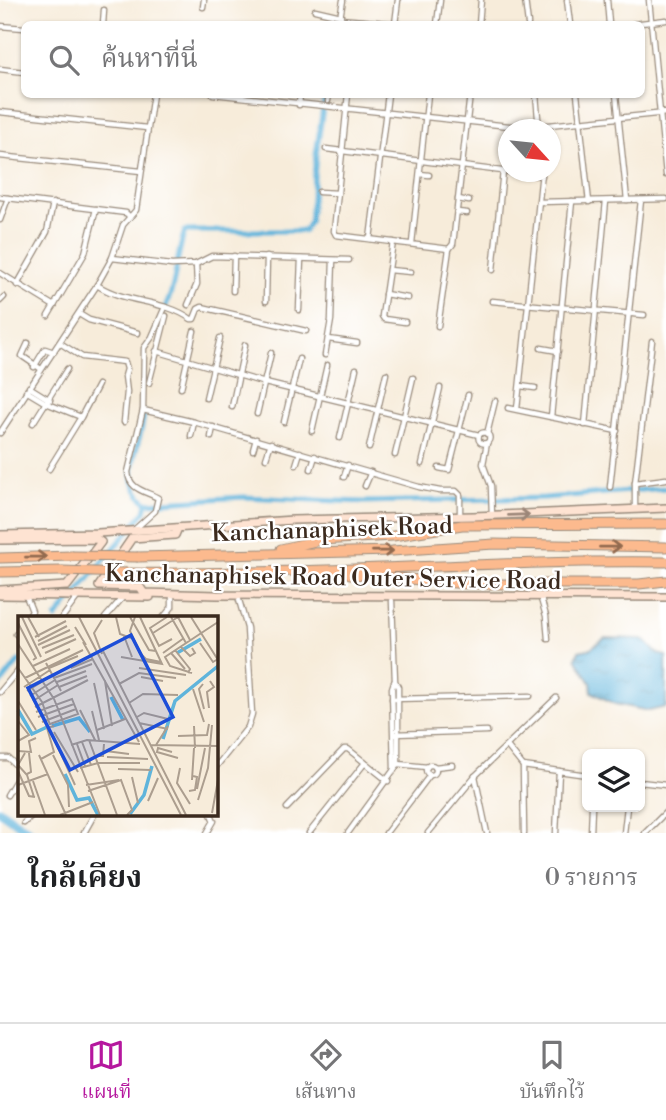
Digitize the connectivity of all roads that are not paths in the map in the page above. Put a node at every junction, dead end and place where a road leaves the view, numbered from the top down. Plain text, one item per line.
1 (204, 0) edge
2 (343, 0) edge
3 (398, 0) edge
4 (440, 0) edge
5 (481, 0) edge
6 (525, 0) edge
7 (567, 0) edge
8 (607, 0) edge
9 (649, 0) edge
10 (203, 7) dead end
11 (104, 10) dead end
12 (315, 10) dead end
13 (340, 20) edge
14 (666, 20) edge
15 (103, 21) edge
16 (396, 21) edge
17 (437, 21) edge
18 (479, 21) edge
19 (528, 21) edge
20 (570, 21) edge
21 (609, 21) edge
22 (651, 22) junction
23 (645, 23) edge
24 (0, 26) edge
25 (21, 28) edge
26 (0, 69) edge
27 (21, 72) edge
28 (152, 98) edge
29 (265, 98) edge
30 (300, 98) edge
31 (328, 98) edge
32 (347, 98) edge
33 (388, 98) edge
34 (428, 98) edge
35 (470, 98) edge
36 (536, 98) edge
37 (577, 98) edge
38 (616, 98) edge
39 (328, 101) dead end
40 (299, 105) junction
41 (346, 108) junction
42 (0, 112) edge
43 (386, 112) junction
44 (664, 113) edge
45 (426, 117) junction
46 (619, 118) junction
47 (538, 119) edge
48 (580, 121) junction
49 (467, 122) junction
50 (561, 124) edge
51 (498, 126) edge
52 (147, 128) junction
53 (326, 149) dead end
54 (343, 151) junction
55 (380, 154) junction
56 (0, 156) edge
57 (421, 160) junction
58 (461, 165) junction
59 (498, 170) edge
60 (141, 171) junction
61 (419, 174) junction
62 (429, 175) dead end
63 (666, 175) edge
64 (502, 182) edge
65 (541, 182) edge
66 (319, 192) dead end
67 (338, 193) junction
68 (0, 197) edge
69 (8, 198) junction
70 (458, 199) junction
71 (666, 199) edge
72 (627, 200) junction
73 (641, 200) junction
74 (469, 201) dead end
75 (572, 201) junction
76 (606, 201) junction
77 (540, 202) junction
78 (589, 202) junction
79 (53, 203) junction
80 (96, 209) junction
81 (457, 212) junction
82 (467, 213) dead end
83 (130, 217) junction
84 (0, 220) edge
85 (370, 239) junction
86 (393, 242) junction
87 (412, 243) junction
88 (449, 249) junction
89 (234, 256) junction
90 (267, 257) junction
91 (112, 258) junction
92 (301, 259) junction
93 (332, 260) junction
94 (349, 260) dead end
95 (196, 264) junction
96 (389, 270) junction
97 (493, 270) dead end
98 (411, 272) dead end
99 (0, 273) edge
100 (17, 285) junction
101 (97, 285) junction
102 (233, 291) dead end
103 (385, 294) junction
104 (408, 298) dead end
105 (267, 301) dead end
106 (492, 301) dead end
107 (529, 304) junction
108 (188, 305) dead end
109 (54, 306) junction
110 (165, 307) junction
111 (563, 309) junction
112 (299, 310) dead end
113 (596, 310) junction
114 (79, 314) junction
115 (629, 314) junction
116 (644, 315) dead end
117 (48, 316) dead end
118 (166, 316) dead end
119 (405, 322) dead end
120 (438, 326) dead end
121 (194, 331) dead end
122 (306, 331) dead end
123 (138, 333) dead end
124 (219, 338) dead end
125 (328, 340) junction
126 (652, 341) dead end
127 (28, 342) dead end
128 (60, 343) junction
129 (357, 343) dead end
130 (245, 345) dead end
131 (541, 348) dead end
132 (156, 351) junction
133 (558, 351) junction
134 (54, 352) junction
135 (271, 353) dead end
136 (326, 355) dead end
137 (299, 359) dead end
138 (187, 360) junction
139 (327, 365) dead end
140 (34, 367) junction
141 (213, 368) junction
142 (41, 369) junction
143 (67, 369) dead end
144 (356, 369) dead end
145 (386, 374) dead end
146 (239, 376) junction
147 (413, 379) dead end
148 (149, 383) dead end
149 (265, 383) junction
150 (98, 385) dead end
151 (520, 386) junction
152 (181, 388) dead end
153 (440, 388) dead end
154 (535, 388) dead end
155 (28, 389) junction
156 (292, 390) junction
157 (468, 395) dead end
158 (320, 397) junction
159 (206, 398) dead end
160 (495, 401) dead end
161 (49, 402) junction
162 (348, 403) junction
163 (232, 407) dead end
164 (508, 408) dead end
165 (517, 409) junction
166 (143, 410) junction
167 (377, 411) junction
168 (257, 414) dead end
169 (81, 417) junction
170 (404, 417) junction
171 (551, 417) junction
172 (124, 422) dead end
173 (194, 422) junction
174 (284, 422) dead end
175 (33, 423) dead end
176 (432, 424) junction
177 (585, 425) junction
178 (213, 427) junction
179 (312, 431) dead end
180 (459, 431) junction
181 (617, 431) junction
182 (0, 433) edge
183 (487, 434) junction
184 (479, 435) junction
185 (191, 436) dead end
186 (211, 438) dead end
187 (340, 438) dead end
188 (256, 439) junction
189 (271, 443) junction
190 (486, 443) junction
191 (369, 448) dead end
192 (253, 450) dead end
193 (300, 452) junction
194 (395, 455) dead end
195 (315, 456) junction
196 (266, 458) dead end
197 (422, 464) dead end
198 (296, 465) dead end
199 (348, 465) junction
200 (439, 468) dead end
201 (49, 469) dead end
202 (312, 469) dead end
203 (372, 472) junction
204 (344, 477) dead end
205 (666, 479) edge
206 (635, 483) junction
207 (365, 486) dead end
208 (610, 487) dead end
209 (666, 508) edge
210 (635, 510) junction
211 (492, 512) junction
212 (460, 517) junction
213 (663, 523) edge
214 (178, 528) junction
215 (133, 530) junction
216 (0, 538) edge
217 (666, 547) edge
218 (266, 553) junction
219 (0, 558) edge
220 (666, 562) edge
221 (0, 572) edge
222 (299, 572) junction
223 (666, 583) edge
224 (2, 592) edge
225 (64, 593) junction
226 (81, 593) junction
227 (144, 593) junction
228 (25, 595) junction
229 (124, 596) junction
230 (172, 598) junction
231 (541, 599) junction
232 (666, 599) edge
233 (239, 600) junction
234 (391, 601) junction
235 (29, 616) edge
236 (64, 616) edge
237 (107, 616) edge
238 (165, 616) edge
239 (548, 639) dead end
240 (18, 670) edge
241 (0, 692) edge
242 (530, 695) dead end
243 (556, 698) dead end
244 (395, 699) junction
245 (487, 732) dead end
246 (396, 734) junction
247 (507, 746) junction
248 (0, 758) edge
249 (364, 764) junction
250 (452, 765) dead end
251 (217, 766) edge
252 (396, 766) junction
253 (523, 766) junction
254 (18, 767) edge
255 (427, 767) junction
256 (435, 767) junction
257 (559, 771) junction
258 (582, 774) edge
259 (430, 775) junction
260 (475, 776) junction
261 (18, 777) edge
262 (388, 781) junction
263 (645, 783) edge
264 (666, 785) edge
265 (7, 794) dead end
266 (287, 808) dead end
267 (592, 812) edge
268 (626, 812) edge
269 (666, 812) edge
270 (31, 816) edge
271 (93, 816) edge
272 (211, 816) edge
273 (24, 823) dead end
274 (84, 833) edge
275 (205, 833) edge
276 (309, 833) edge
277 (348, 833) edge
278 (386, 833) edge
279 (428, 833) edge
280 (487, 833) edge
281 (524, 833) edge
282 (556, 833) edge
283 (592, 833) edge
284 (624, 833) edge
285 (645, 833) edge

1 - 10 street
2 - 13 street
3 - 16 street
4 - 17 street
5 - 18 street
6 - 19 street
7 - 20 street
8 - 21 street
9 - 22 street
11 - 15 street
12 - 13 street
14 - 22 street
22 - 23 street
22 - 44 street
24 - 25 street
26 - 27 street
28 - 52 street
29 - 40 street
30 - 40 street
31 - 39 street
32 - 41 street
33 - 43 street
34 - 45 street
35 - 49 street
36 - 47 street
37 - 48 street
38 - 46 street
40 - 41 street
41 - 43 street
41 - 54 street
42 - 52 street
43 - 45 street
43 - 55 street
44 - 46 street
44 - 63 street
45 - 49 street
45 - 57 street
46 - 48 street
46 - 72 street
48 - 50 street
48 - 78 street
49 - 51 street
49 - 58 street
52 - 60 street
53 - 54 street
54 - 55 street
54 - 67 street
55 - 57 street
55 - 85 street
56 - 60 street
57 - 58 street
57 - 61 street
58 - 59 street
58 - 70 street
60 - 83 street
61 - 62 street
61 - 87 street
64 - 97 street
65 - 77 street
66 - 67 street
67 - 85 street
68 - 69 street
69 - 79 street
69 - 84 street
70 - 74 street
70 - 81 street
71 - 73 street
72 - 73 street
72 - 76 street
73 - 115 street
75 - 77 street
75 - 78 street
75 - 111 street
76 - 78 street
76 - 113 street
77 - 107 street
79 - 80 street
79 - 100 street
80 - 83 street
80 - 109 street
81 - 82 street
81 - 88 street
83 - 91 street
85 - 86 street
86 - 87 street
86 - 96 street
87 - 88 street
88 - 120 street
89 - 90 street
89 - 95 street
89 - 102 street
90 - 92 street
90 - 105 street
91 - 95 street
91 - 101 street
92 - 93 street
92 - 112 street
93 - 94 street
93 - 125 street
95 - 108 street
96 - 98 street
96 - 103 street
99 - 100 street
100 - 109 street
101 - 110 street
101 - 114 street
103 - 104 street
103 - 119 street
106 - 107 street
107 - 111 street
107 - 151 street
109 - 117 street
110 - 122 street
110 - 166 street
111 - 113 street
111 - 133 street
113 - 115 street
113 - 177 street
114 - 123 street
114 - 128 street
115 - 116 street
115 - 181 street
118 - 132 street
121 - 138 street
124 - 141 street
125 - 129 street
125 - 136 street
126 - 206 street
127 - 140 street
128 - 134 street
128 - 172 street
130 - 146 street
131 - 133 street
132 - 138 street
132 - 148 street
133 - 171 street
134 - 140 street
134 - 142 street
135 - 149 street
137 - 156 street
138 - 141 street
138 - 152 street
139 - 158 street
140 - 142 street
141 - 146 street
141 - 159 street
142 - 155 street
143 - 161 street
144 - 162 street
145 - 167 street
146 - 149 street
146 - 163 street
147 - 170 street
149 - 156 street
149 - 168 street
150 - 169 street
151 - 154 street
151 - 165 street
153 - 176 street
155 - 161 street
155 - 182 street
156 - 158 street
156 - 174 street
157 - 180 street
158 - 162 street
158 - 179 street
160 - 183 street
161 - 169 street
161 - 175 street
162 - 167 street
162 - 187 street
164 - 165 street
165 - 171 street
166 - 173 street
166 - 215 street
167 - 170 street
167 - 191 street
169 - 201 street
170 - 176 street
170 - 194 street
171 - 177 street
173 - 178 street
173 - 185 street
176 - 180 street
176 - 197 street
177 - 181 street
178 - 186 street
178 - 188 street
180 - 184 street
180 - 200 street
181 - 208 street
183 - 184 street
183 - 190 street
184 - 190 street
188 - 189 street
188 - 192 street
189 - 193 street
189 - 196 street
190 - 211 street
193 - 195 street
193 - 198 street
195 - 199 street
195 - 202 street
199 - 203 street
199 - 204 street
203 - 207 street
203 - 212 street
205 - 206 street
206 - 210 street
209 - 210 main road
211 -> 210 main road
211 - 212 main road
212 - 214 main road
213 - 218 highway
214 - 215 main road
214 - 227 main road
215 - 216 main road
216 - 224 main road
218 -> 217 highway, Kanchanaphisek Road
219 -> 218 highway, Kanchanaphisek Road, bridge
220 - 222 highway, Kanchanaphisek Road
221 - 222 highway, Kanchanaphisek Road, bridge
222 - 223 highway
224 - 225 main road
224 - 228 main road, Kanchanaphisek Road Outer Service Road
225 - 226 main road, Kanchanaphisek Road Outer Service Road
225 - 228 main road, Kanchanaphisek Road Outer Service Road
226 - 227 main road
226 - 229 main road, Kanchanaphisek Road Outer Service Road
226 - 236 street
227 - 232 main road
228 - 235 street
229 - 230 main road, Kanchanaphisek Road Outer Service Road
229 - 237 street
230 - 233 main road, Kanchanaphisek Road Outer Service Road
230 - 238 street
231 - 232 main road, Kanchanaphisek Road Outer Service Road
231 - 234 main road, Kanchanaphisek Road Outer Service Road
231 - 239 street
233 - 234 main road, Kanchanaphisek Road Outer Service Road
233 - 251 street
234 - 244 street
240 - 241 street
242 - 244 street
243 - 247 street
244 - 246 street
245 - 246 street
246 - 252 street
247 - 253 street
247 - 260 street
248 - 254 street
249 - 262 street
249 - 266 street
249 - 276 street
250 - 256 street
252 - 255 street
252 - 262 street
253 - 257 street
253 - 281 street
255 - 256 street
255 - 259 street
256 - 259 street
257 - 258 street
257 - 282 street
259 - 278 street
260 - 279 street
260 - 280 street
261 - 265 street
262 - 277 street
263 - 264 street
267 - 283 street
268 - 284 street
269 - 285 street
270 - 273 street
271 - 274 street
272 - 275 street

